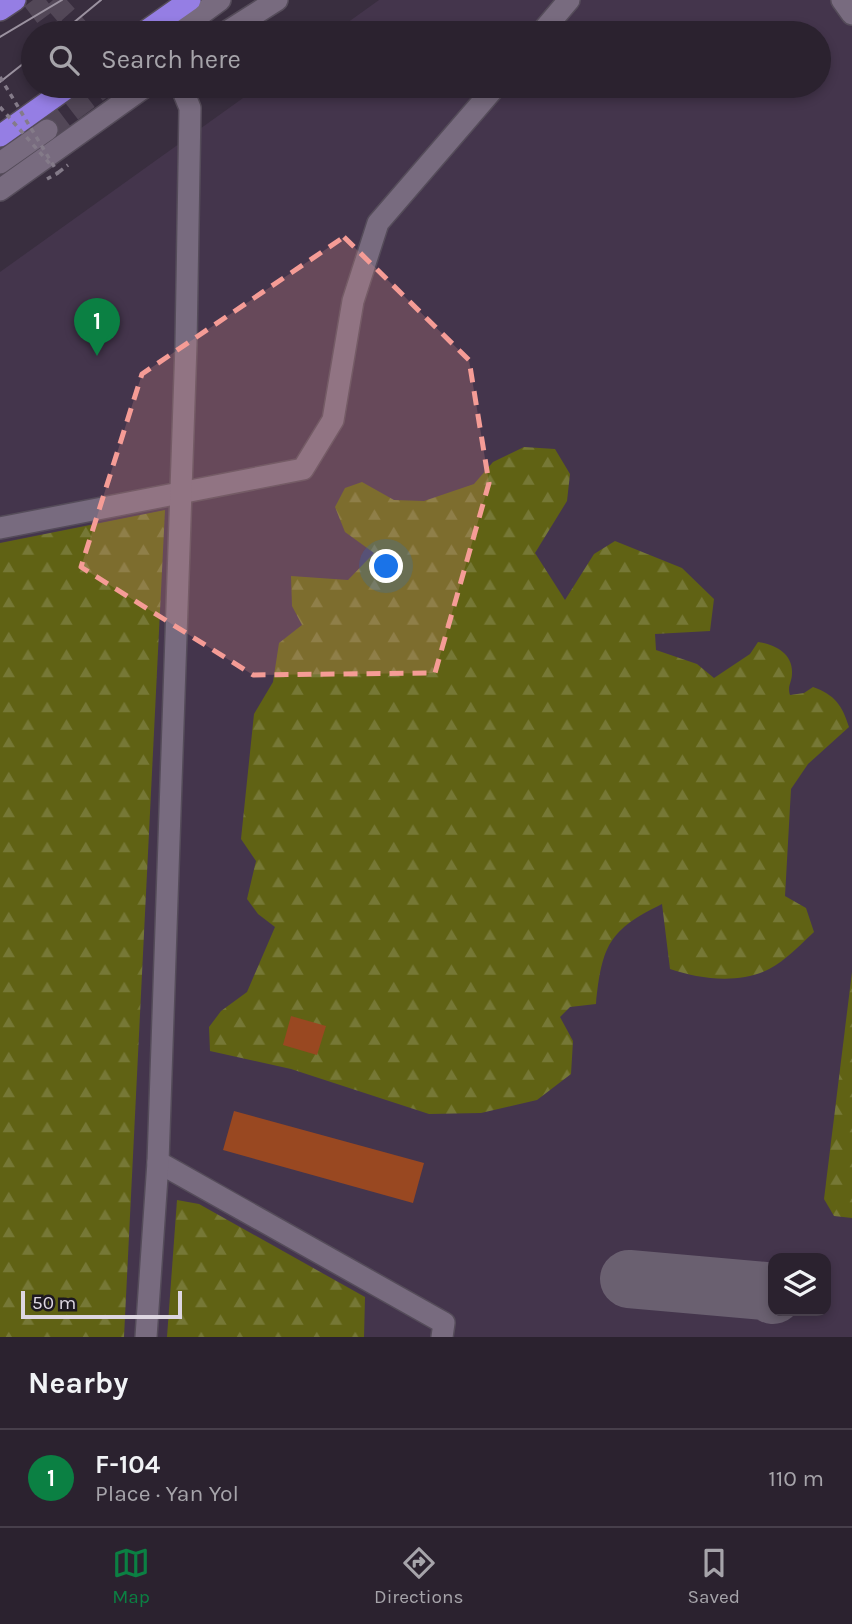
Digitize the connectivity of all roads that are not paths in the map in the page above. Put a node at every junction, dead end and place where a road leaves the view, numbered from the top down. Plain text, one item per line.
1 (15, 0) edge
2 (190, 0) edge
3 (220, 0) edge
4 (277, 0) edge
5 (569, 0) edge
6 (842, 0) edge
7 (0, 10) edge
8 (852, 14) edge
9 (160, 21) edge
10 (191, 21) edge
11 (245, 21) edge
12 (551, 21) edge
13 (53, 98) edge
14 (129, 98) edge
15 (186, 98) edge
16 (486, 98) edge
17 (47, 130) tunnel mouth
18 (0, 136) edge
19 (0, 163) edge
20 (0, 190) edge
21 (181, 491) junction
22 (0, 528) edge
23 (158, 1162) junction
24 (146, 1337) edge
25 (442, 1337) edge

1 - 7 highway
2 - 9 highway
3 - 10 street
4 - 11 street
5 - 12 street
6 - 8 street
13 - 18 highway
14 - 20 street
15 - 21 street
16 - 21 street
17 - 19 street
21 - 22 street
21 - 23 street
23 - 24 street
23 - 25 street

